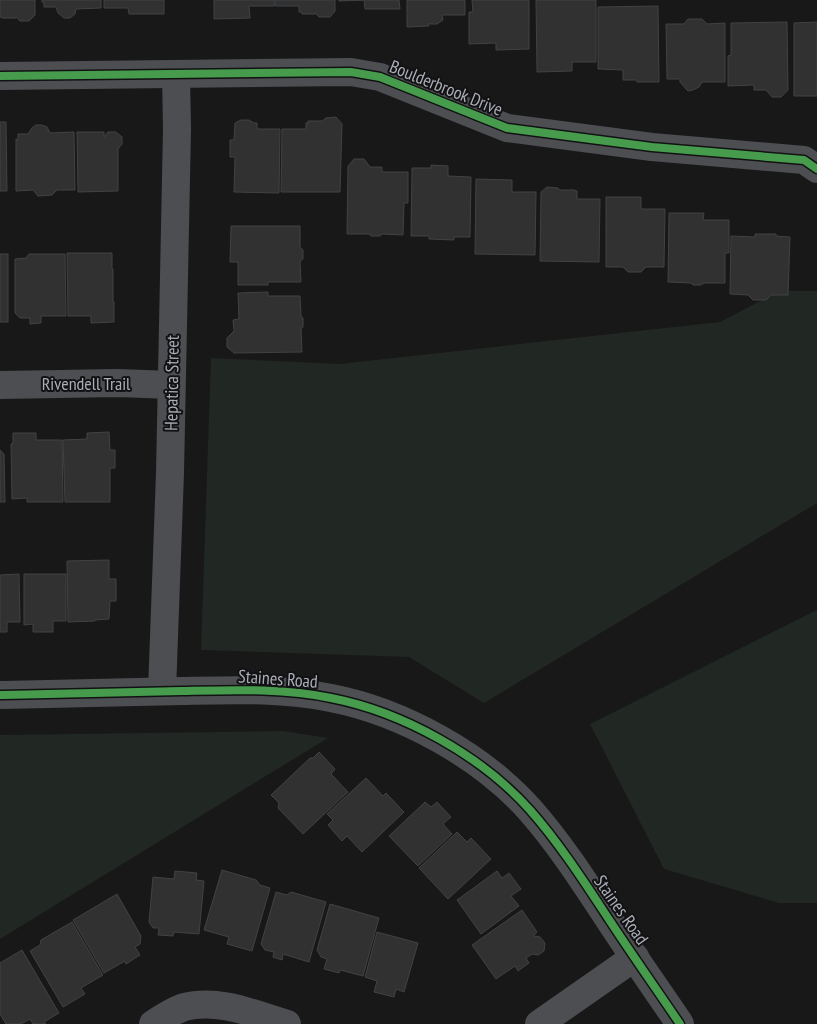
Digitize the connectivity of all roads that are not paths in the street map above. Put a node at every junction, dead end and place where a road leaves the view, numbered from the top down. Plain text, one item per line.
1 (176, 74) junction
2 (0, 76) edge
3 (817, 169) edge
4 (172, 384) junction
5 (0, 385) edge
6 (162, 691) junction
7 (0, 695) edge
8 (635, 957) junction
9 (153, 1024) edge
10 (287, 1024) edge
11 (539, 1024) edge
12 (680, 1024) edge

1 - 2 street, Boulderbrook Drive
1 - 3 street, Boulderbrook Drive
1 - 4 street, Hepatica Street
4 - 5 street, Rivendell Trail
4 - 6 street, Hepatica Street
6 - 7 street, Staines Road
6 - 8 street, Staines Road
8 - 11 street
8 - 12 street, Staines Road
9 - 10 street

